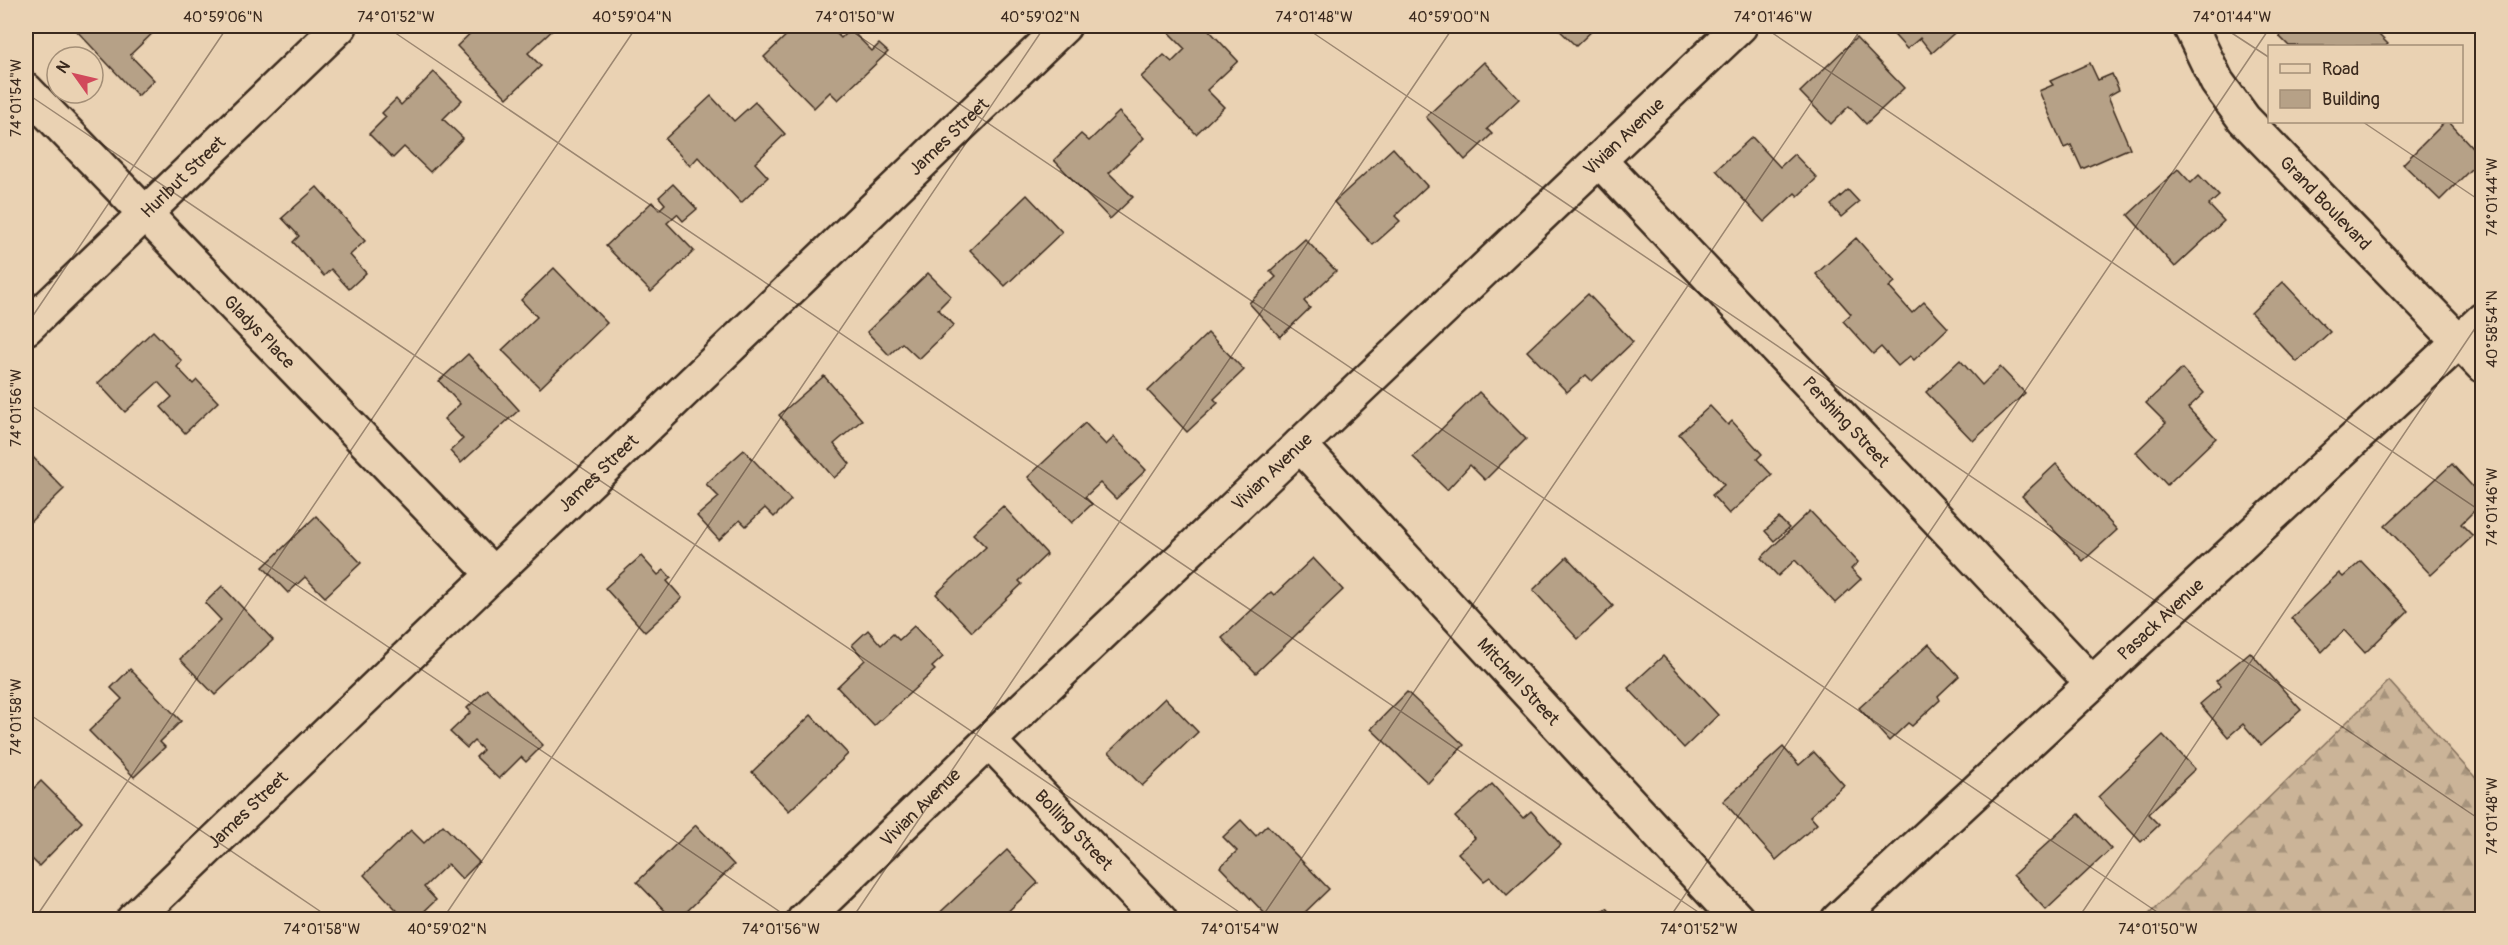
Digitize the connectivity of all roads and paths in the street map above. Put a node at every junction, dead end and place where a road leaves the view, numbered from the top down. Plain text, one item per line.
1 (340, 26) edge
2 (1064, 26) edge
3 (1740, 26) edge
4 (2190, 26) edge
5 (26, 90) edge
6 (1599, 160) junction
7 (145, 213) junction
8 (26, 328) edge
9 (2471, 331) edge
10 (2482, 365) edge
11 (1300, 445) junction
12 (493, 574) junction
13 (2092, 683) junction
14 (989, 741) junction
15 (133, 920) edge
16 (804, 920) edge
17 (1160, 920) edge
18 (1738, 920) edge
19 (1838, 920) edge

1 - 7 street, Hurlbut Street
2 - 12 street, James Street
3 - 6 street, Vivian Avenue
4 - 9 street, Grand Boulevard
5 - 7 street, Gladys Place
6 - 11 street, Vivian Avenue
6 - 13 street, Pershing Street
7 - 8 street, Hurlbut Street
7 - 12 street, Gladys Place
9 - 10 street, Grand Boulevard
9 - 13 street, Pasack Avenue
11 - 14 street, Vivian Avenue
11 - 18 street, Mitchell Street
12 - 15 street, James Street
13 - 19 street, Pasack Avenue
14 - 16 street, Vivian Avenue
14 - 17 street, Bolling Street

